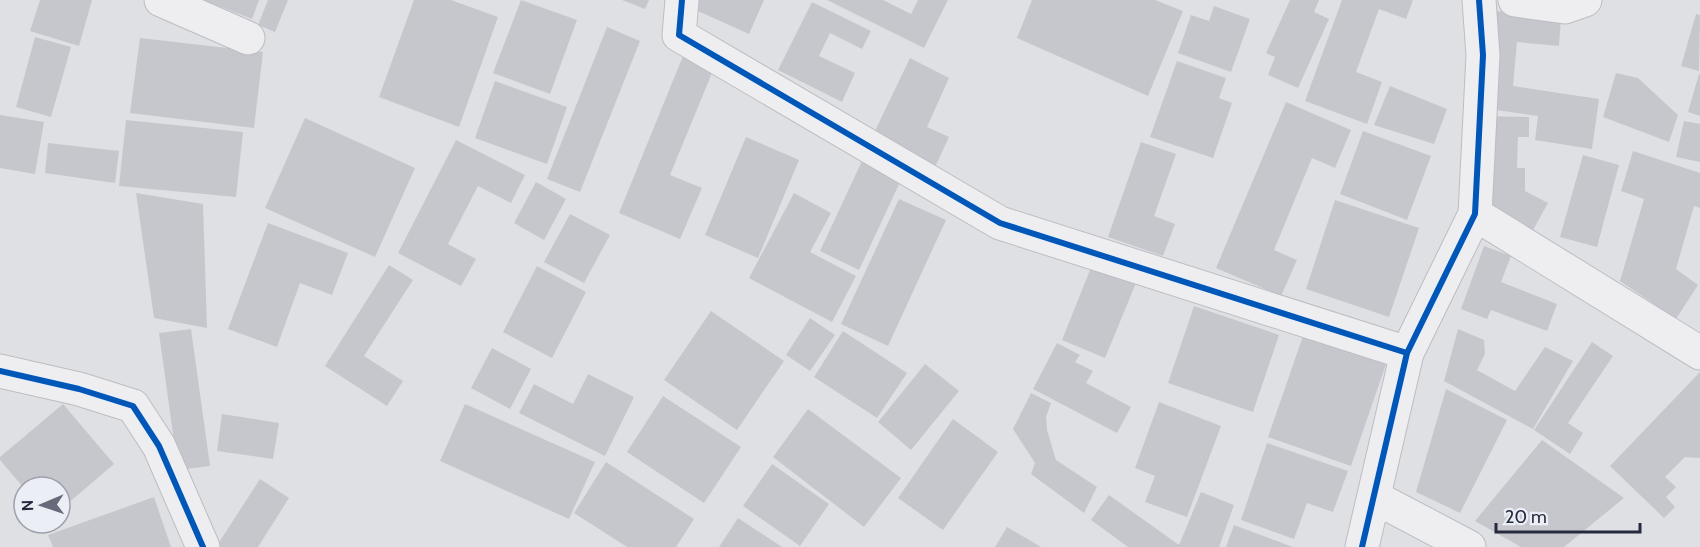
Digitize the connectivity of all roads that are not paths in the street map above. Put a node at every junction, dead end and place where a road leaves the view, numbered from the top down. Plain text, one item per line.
1 (161, 0) edge
2 (682, 0) edge
3 (1479, 0) edge
4 (1515, 0) edge
5 (1586, 0) edge
6 (248, 38) dead end
7 (1475, 214) junction
8 (1700, 352) edge
9 (1407, 353) junction
10 (0, 371) edge
11 (1374, 497) junction
12 (203, 547) edge
13 (1362, 547) edge
14 (1469, 547) edge

1 - 6 street
2 - 9 street
3 - 7 street
4 - 5 street
7 - 8 street
7 - 9 street
9 - 11 street
10 - 12 street
11 - 13 street
11 - 14 street

